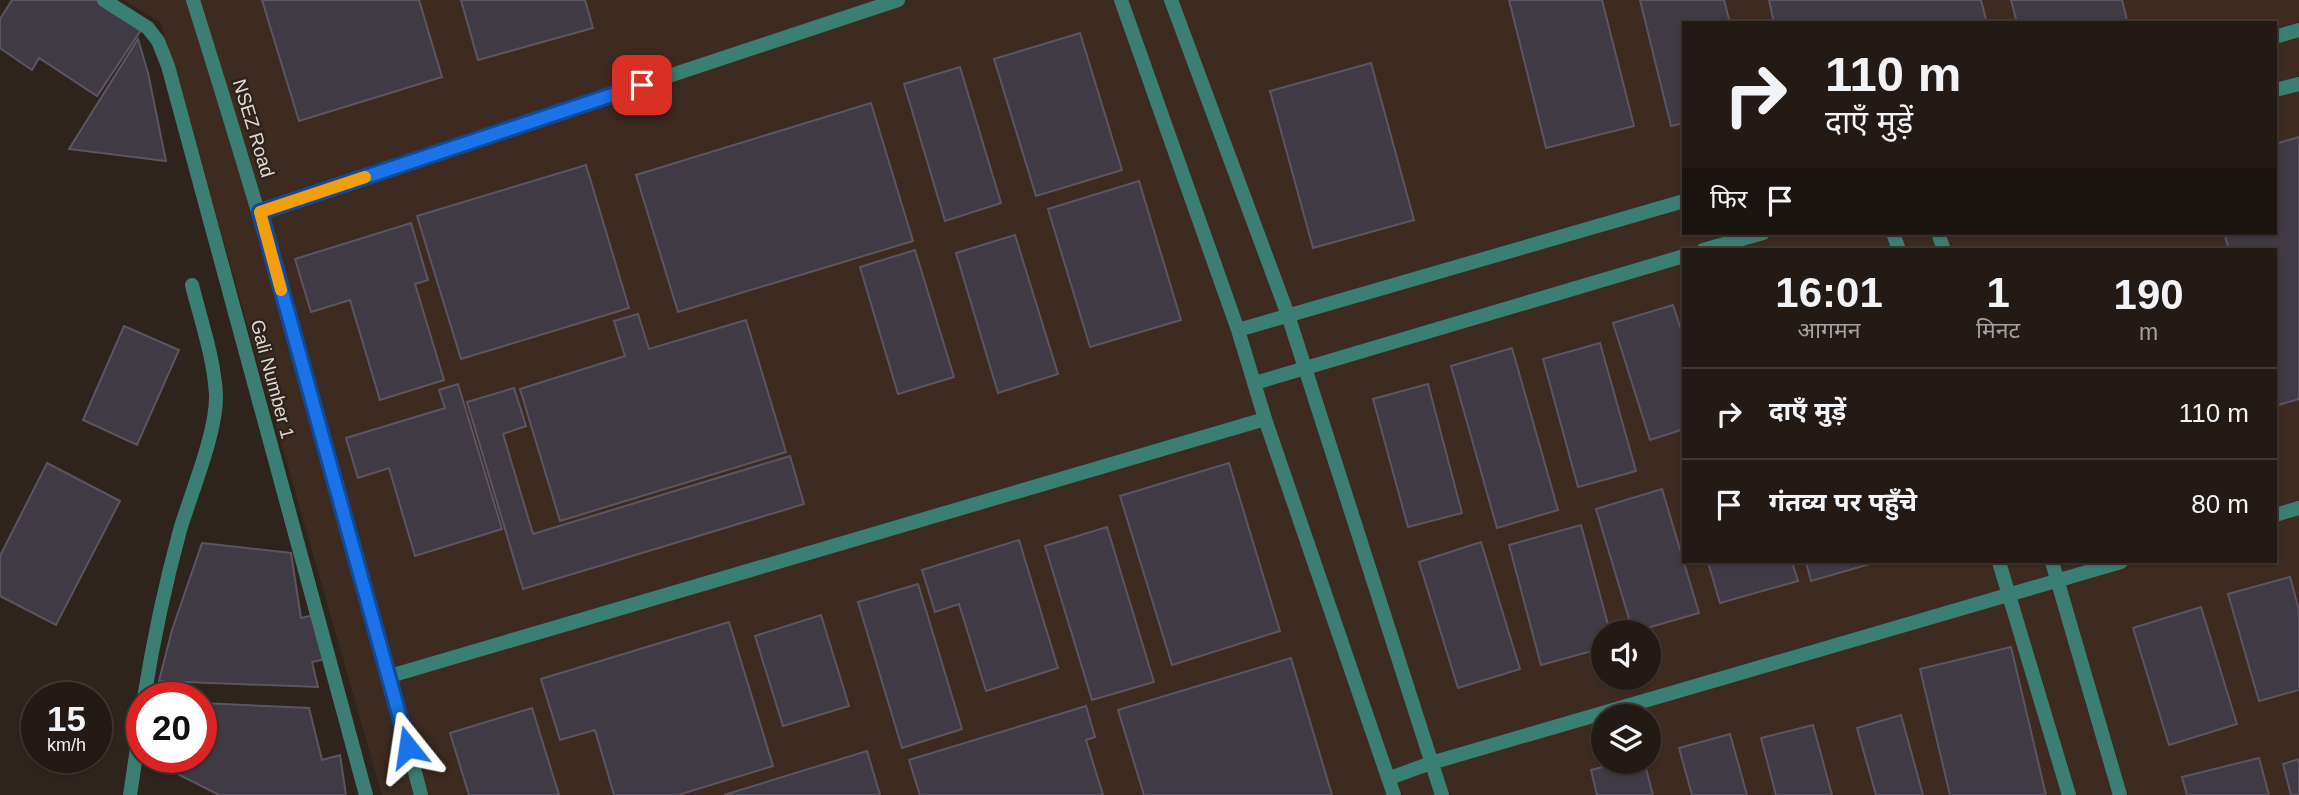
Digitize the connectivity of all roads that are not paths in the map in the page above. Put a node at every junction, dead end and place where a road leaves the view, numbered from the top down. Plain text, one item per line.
1 (104, 0) edge
2 (194, 0) edge
3 (898, 0) edge
4 (1121, 0) edge
5 (1171, 0) edge
6 (2299, 30) edge
7 (2277, 36) edge
8 (2299, 84) edge
9 (2277, 90) edge
10 (1682, 202) edge
11 (260, 212) junction
12 (1756, 235) edge
13 (1710, 248) edge
14 (1682, 257) edge
15 (192, 285) dead end
16 (1289, 315) junction
17 (1238, 330) junction
18 (1305, 368) junction
19 (1255, 383) junction
20 (1265, 419) junction
21 (2299, 508) edge
22 (2277, 514) edge
23 (1999, 563) edge
24 (2052, 563) edge
25 (2118, 563) edge
26 (2059, 580) junction
27 (2009, 594) junction
28 (390, 676) junction
29 (146, 682) edge
30 (1431, 763) junction
31 (133, 773) edge
32 (1390, 778) junction
33 (130, 795) edge
34 (366, 795) edge
35 (421, 795) edge
36 (1394, 795) edge
37 (1441, 795) edge
38 (2069, 795) edge
39 (2120, 795) edge

1 - 34 street, Gali Number 1
2 - 11 street, NSEZ Road
3 - 11 street
4 - 17 street
5 - 16 street
6 - 7 street
8 - 9 street
10 - 16 street
11 - 28 street, NSEZ Road
12 - 13 street
14 - 18 street
15 - 29 street
16 - 17 street
16 - 18 street
17 - 19 street
18 - 19 street
18 - 30 street
19 - 20 street
20 - 28 street
20 - 32 street
21 - 22 street
23 - 27 street
24 - 26 street
25 - 26 street
26 - 27 street
26 - 39 street
27 - 30 street
27 - 38 street
28 - 35 street, NSEZ Road
30 - 32 street
30 - 37 street
31 - 33 street
32 - 36 street

